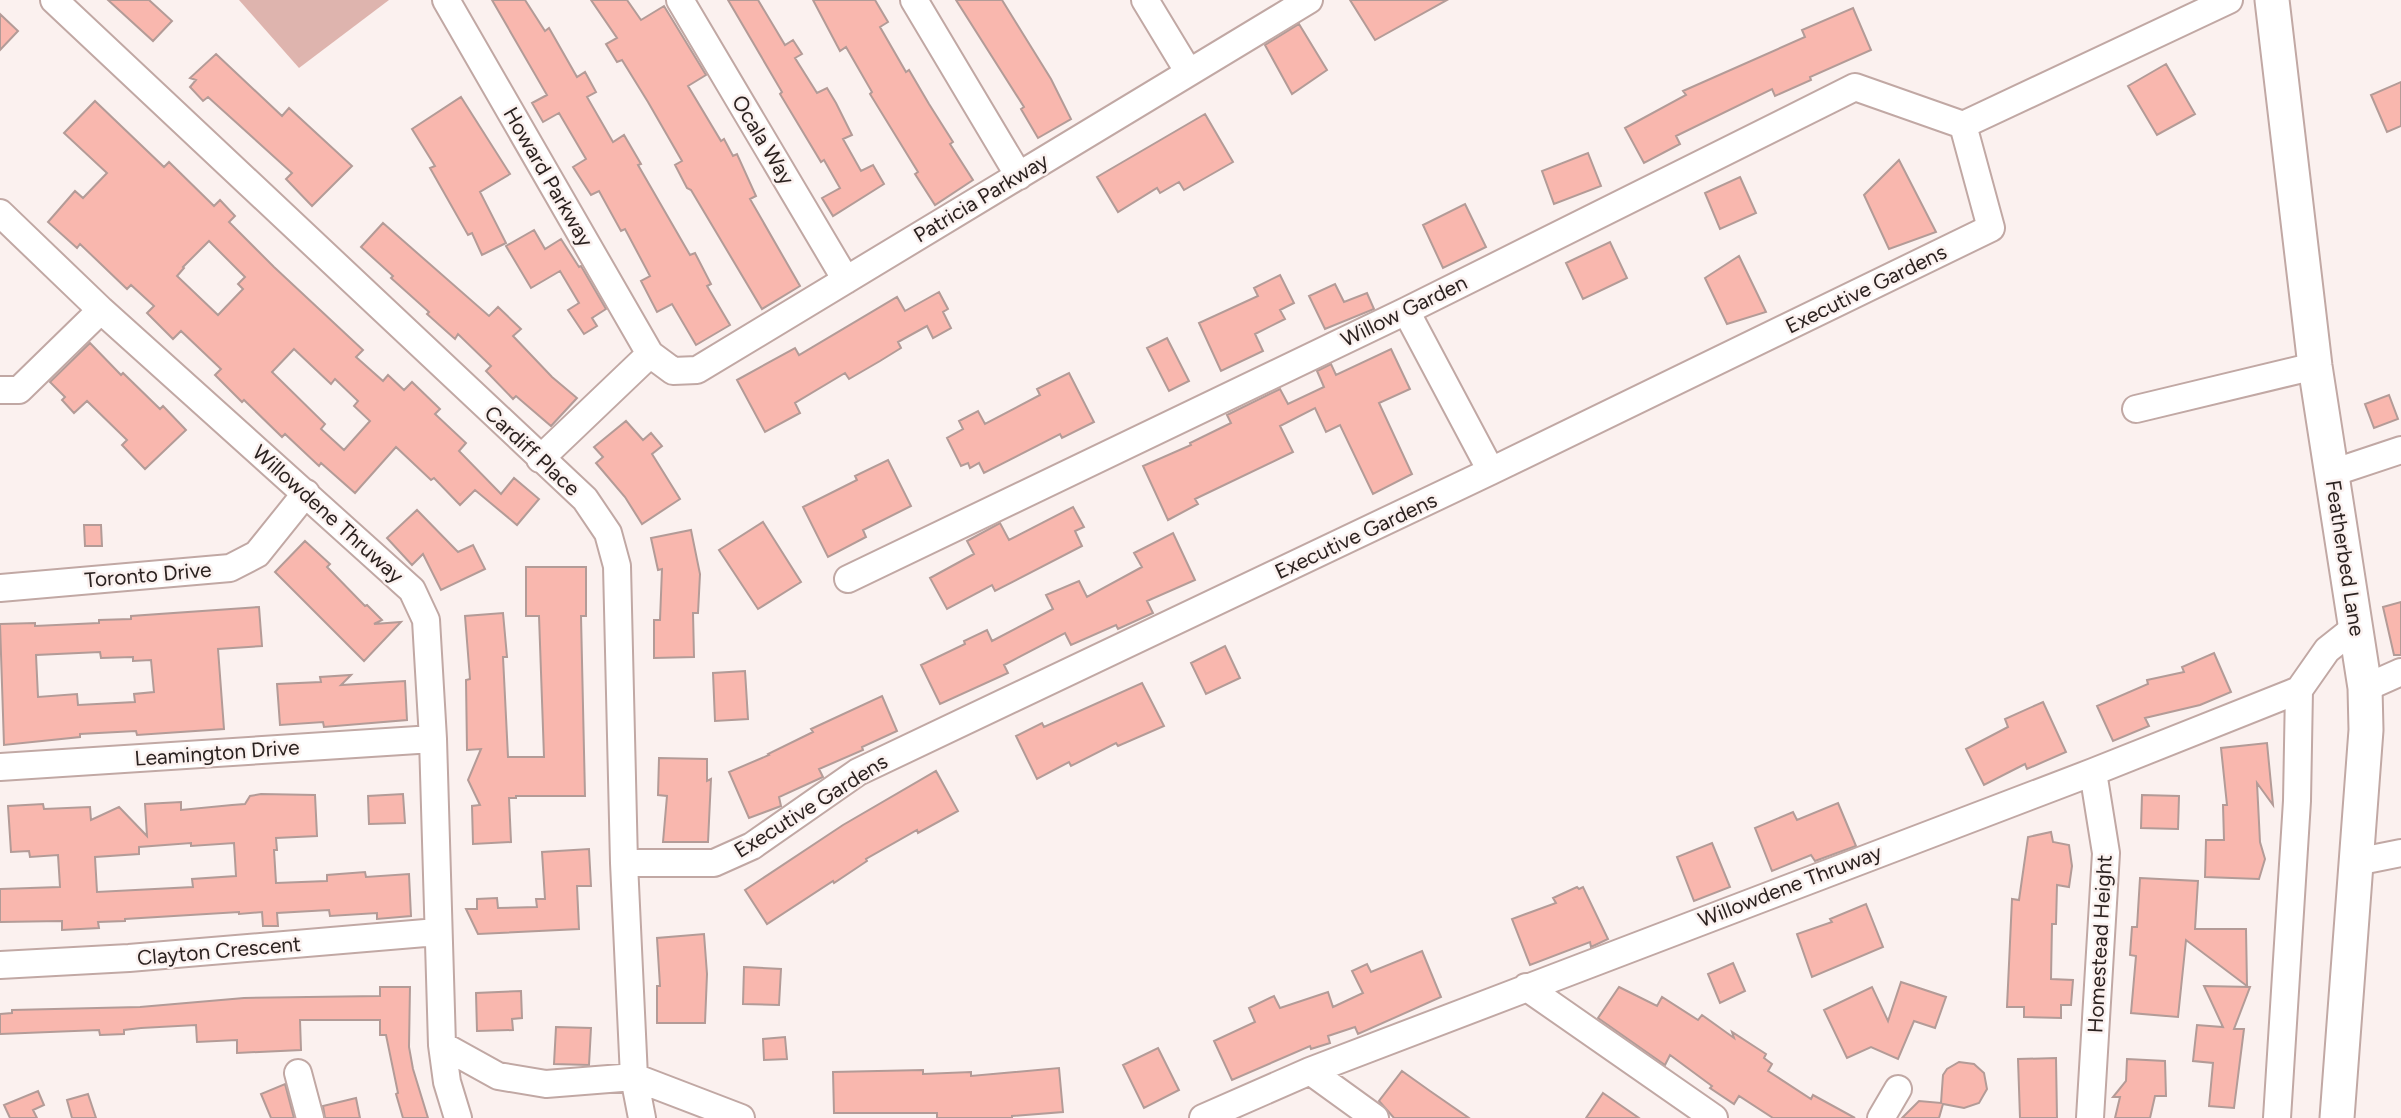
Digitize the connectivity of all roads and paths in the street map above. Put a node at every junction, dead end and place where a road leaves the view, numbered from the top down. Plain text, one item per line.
1 (54, 0) edge
2 (446, 0) edge
3 (680, 0) edge
4 (914, 0) edge
5 (1145, 0) edge
6 (1309, 0) edge
7 (2229, 0) edge
8 (2272, 0) edge
9 (1188, 71) junction
10 (1963, 125) junction
11 (1018, 176) junction
12 (0, 213) edge
13 (846, 280) junction
14 (101, 310) junction
15 (1406, 310) junction
16 (650, 354) junction
17 (2315, 366) junction
18 (0, 390) edge
19 (2136, 409) dead end
20 (2401, 450) edge
21 (540, 459) junction
22 (1491, 471) junction
23 (2332, 473) junction
24 (306, 494) junction
25 (848, 579) dead end
26 (0, 588) edge
27 (2356, 627) junction
28 (2401, 672) edge
29 (2365, 688) junction
30 (2299, 690) junction
31 (433, 739) junction
32 (0, 767) edge
33 (2093, 772) junction
34 (2401, 853) edge
35 (2356, 862) junction
36 (624, 863) junction
37 (437, 932) junction
38 (0, 965) edge
39 (1525, 987) junction
40 (442, 1045) junction
41 (1310, 1071) junction
42 (298, 1073) dead end
43 (634, 1077) junction
44 (1898, 1089) dead end
45 (310, 1118) edge
46 (458, 1118) edge
47 (642, 1118) edge
48 (741, 1118) edge
49 (1203, 1118) edge
50 (1376, 1118) edge
51 (1714, 1118) edge
52 (1881, 1118) edge
53 (2090, 1118) edge
54 (2277, 1118) edge
55 (2337, 1118) edge

1 - 21 street, Cardiff Place
2 - 16 street, Howard Parkway
3 - 13 street, Ocala Way
4 - 11 street
5 - 9 street
6 - 9 street, Patricia Parkway
7 - 10 street
8 - 17 main road, Featherbed Lane
9 - 11 street, Patricia Parkway
10 - 15 street, Willow Garden
10 - 22 street, Executive Gardens
11 - 13 street, Patricia Parkway
12 - 14 street, Willowdene Thruway
13 - 16 street, Patricia Parkway
14 - 18 street
14 - 24 street, Willowdene Thruway
15 - 22 street
15 - 25 street, Willow Garden
16 - 21 street
17 - 19 street
17 - 23 main road, Featherbed Lane
20 - 23 street
21 - 36 street, Cardiff Place
22 - 36 street, Executive Gardens
23 - 27 main road, Featherbed Lane
24 - 26 street, Toronto Drive
24 - 31 street, Willowdene Thruway
27 - 29 main road, Featherbed Lane
27 - 30 street
28 - 29 street
29 - 35 main road, Featherbed Lane
30 - 33 street, Willowdene Thruway
30 - 54 street
31 - 32 street, Leamington Drive
31 - 37 street, Willowdene Thruway
33 - 39 street, Willowdene Thruway
33 - 53 street, Homestead Height
34 - 35 street
35 - 55 main road, Featherbed Lane
36 - 43 street, Cardiff Place
37 - 38 street, Clayton Crescent
37 - 40 street, Willowdene Thruway
39 - 41 street, Willowdene Thruway
39 - 51 street
40 - 43 street
40 - 46 street, Willowdene Thruway
41 - 49 street, Willowdene Thruway
41 - 50 street
42 - 45 street
43 - 47 street
43 - 48 street
44 - 52 street

